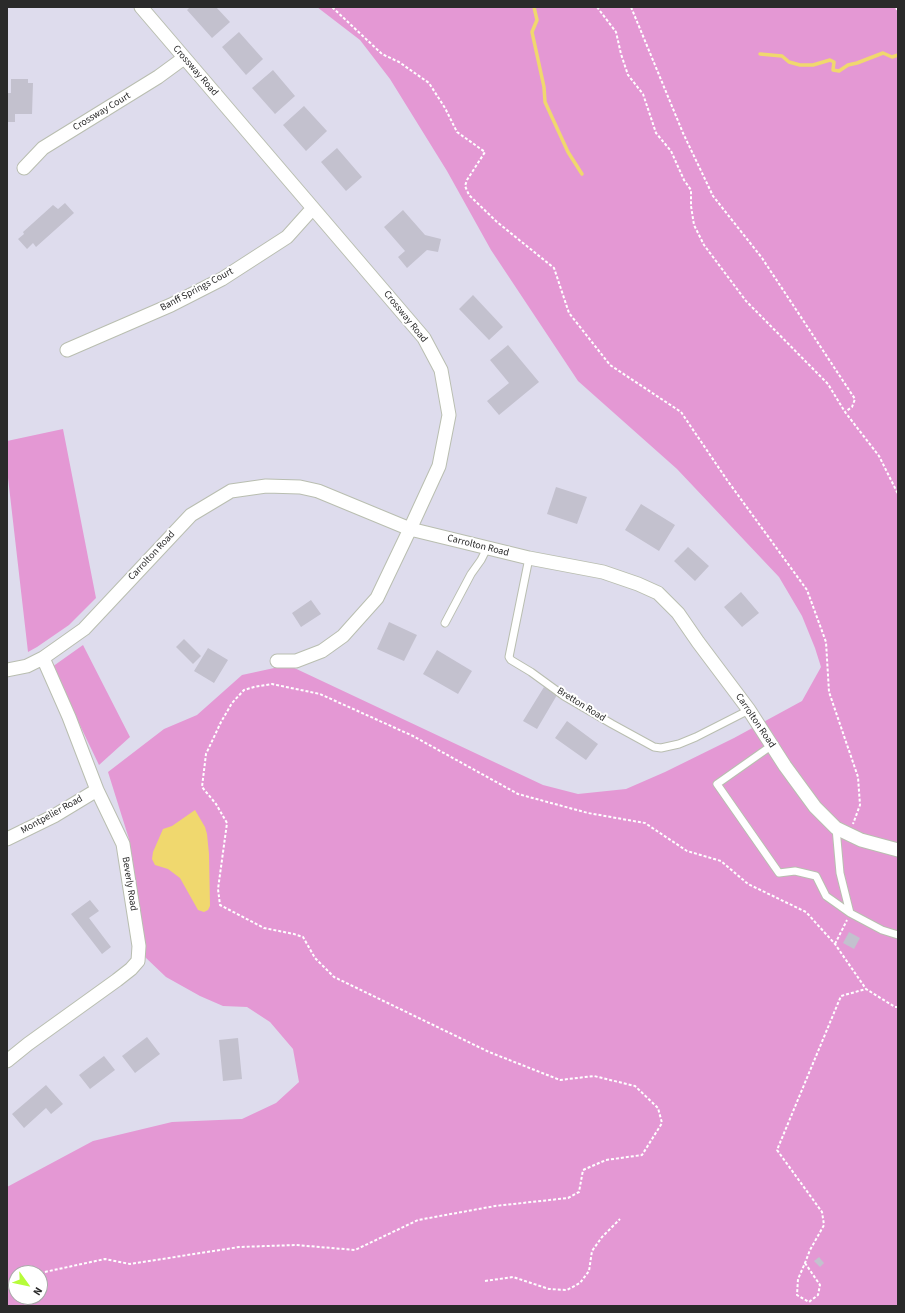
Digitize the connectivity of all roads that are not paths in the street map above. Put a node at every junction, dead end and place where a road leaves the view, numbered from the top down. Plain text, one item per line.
1 (141, 7) edge
2 (184, 58) junction
3 (24, 168) dead end
4 (314, 208) junction
5 (67, 350) dead end
6 (410, 529) junction
7 (487, 548) junction
8 (529, 558) junction
9 (445, 623) dead end
10 (43, 658) junction
11 (277, 661) dead end
12 (7, 670) edge
13 (749, 710) junction
14 (771, 746) junction
15 (97, 790) junction
16 (836, 828) junction
17 (7, 839) edge
18 (898, 850) edge
19 (850, 913) junction
20 (898, 935) edge
21 (7, 1061) edge

1 - 2 street, Crossway Road
2 - 3 street, Crossway Court
2 - 4 street, Crossway Road
4 - 5 street, Banff Springs Court
4 - 6 street, Crossway Road
6 - 7 street, Carrolton Road
6 - 10 street, Carrolton Road
6 - 11 street, Crossway Road
7 - 8 street, Carrolton Road
7 - 9 lane
8 - 13 street, Carrolton Road
8 - 13 lane, Bretton Road
10 - 12 street, Carrolton Road
10 - 15 street, Beverly Road
13 - 14 street, Carrolton Road
14 - 16 street, Carrolton Road
14 - 19 lane
15 - 17 street, Montpelier Road
15 - 21 street, Beverly Road
16 - 18 street, Carrolton Road
16 - 19 lane
19 - 20 lane

